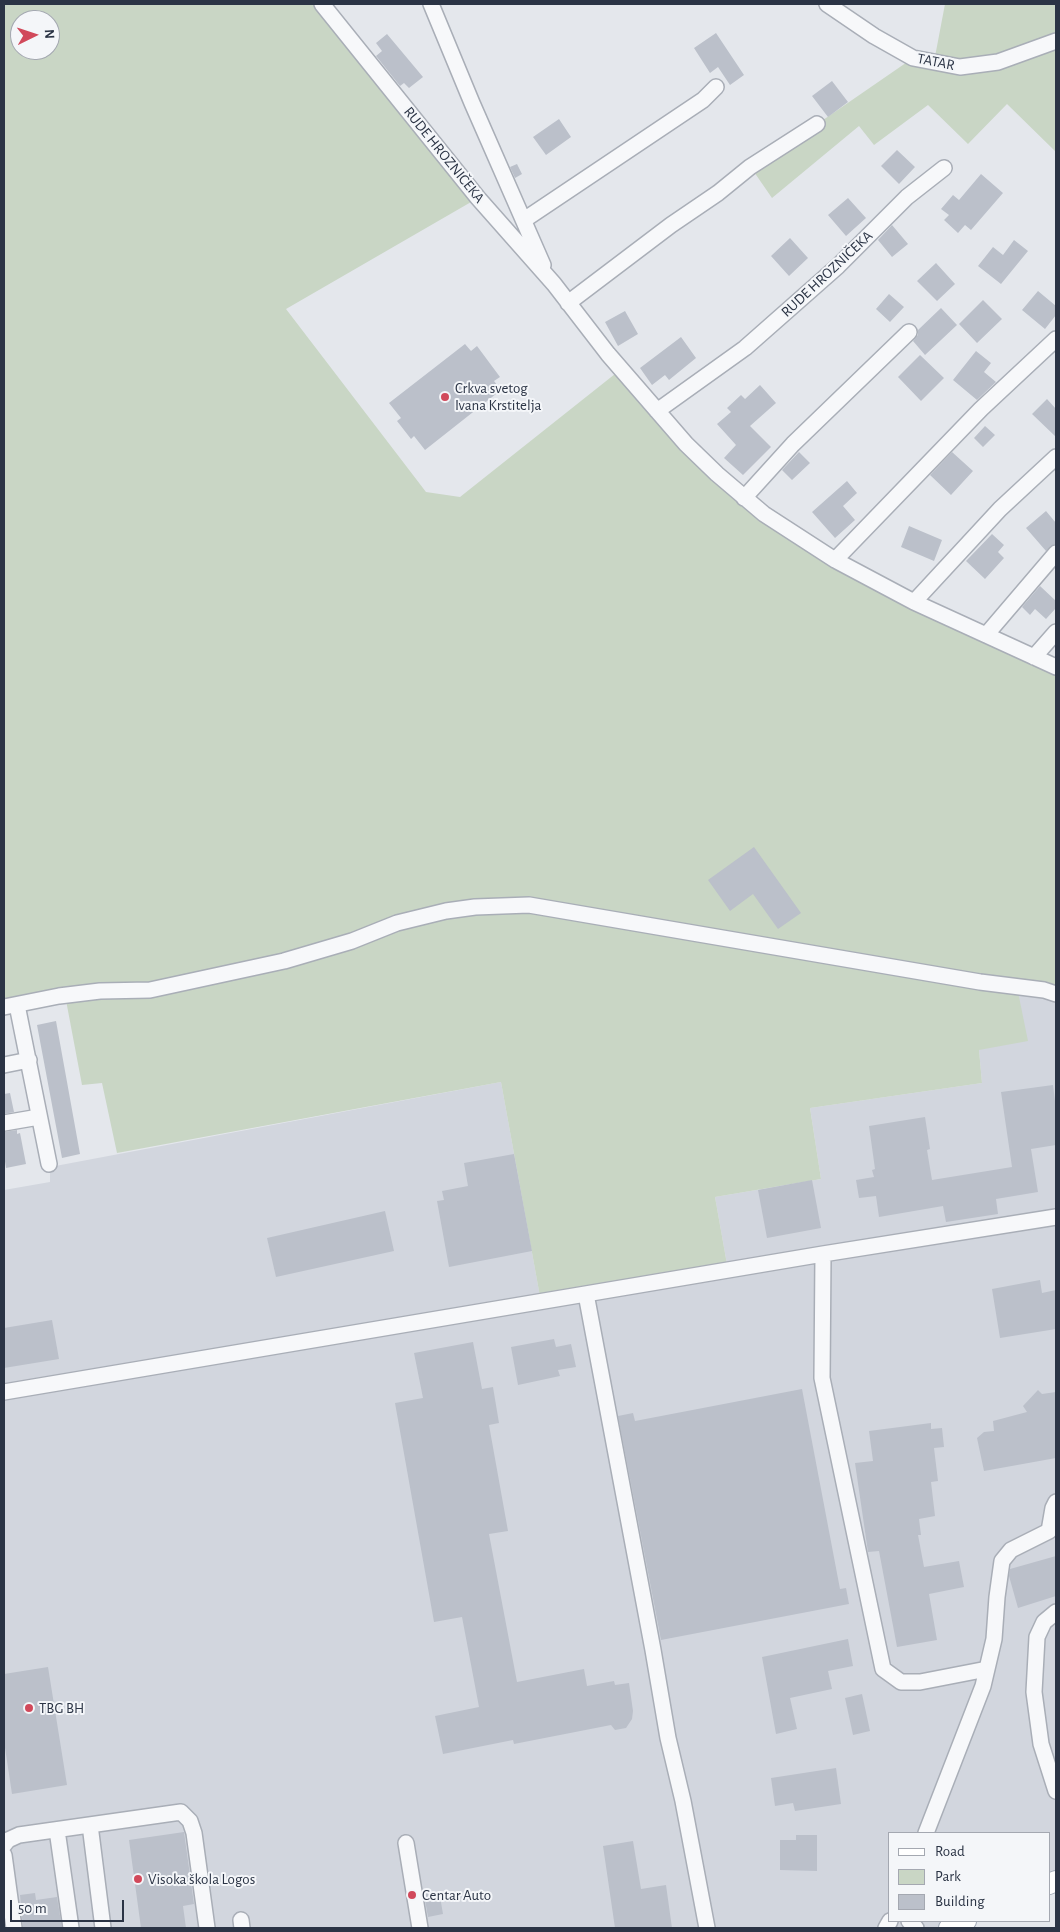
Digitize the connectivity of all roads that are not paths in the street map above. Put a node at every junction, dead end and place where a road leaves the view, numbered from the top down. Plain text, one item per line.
1 (322, 4) edge
2 (431, 4) edge
3 (827, 4) edge
4 (1056, 41) edge
5 (716, 87) dead end
6 (817, 124) dead end
7 (944, 168) dead end
8 (524, 220) junction
9 (548, 278) junction
10 (568, 303) junction
11 (909, 332) dead end
12 (1056, 338) edge
13 (657, 411) junction
14 (1056, 457) edge
15 (744, 498) junction
16 (1056, 553) edge
17 (835, 560) junction
18 (914, 602) junction
19 (1056, 632) edge
20 (986, 635) junction
21 (1034, 657) junction
22 (1056, 667) edge
23 (1056, 994) edge
24 (10, 1006) edge
25 (29, 1060) junction
26 (4, 1065) edge
27 (39, 1117) junction
28 (4, 1123) edge
29 (49, 1164) dead end
30 (1056, 1217) edge
31 (823, 1254) junction
32 (586, 1294) junction
33 (4, 1392) edge
34 (1056, 1502) edge
35 (1056, 1612) edge
36 (987, 1669) junction
37 (1056, 1791) edge
38 (90, 1825) junction
39 (57, 1830) junction
40 (926, 1832) edge
41 (406, 1843) dead end
42 (4, 1845) edge
43 (4, 1855) edge
44 (964, 1922) edge
45 (14, 1928) edge
46 (71, 1928) edge
47 (103, 1928) edge
48 (207, 1928) edge
49 (420, 1928) edge
50 (707, 1928) edge
51 (949, 1928) edge

1 - 9 street, RUDE HROZNIČEKA
2 - 8 street
3 - 4 street, TATAR
5 - 8 street
6 - 10 street
7 - 13 street, RUDE HROZNIČEKA
8 - 9 street
9 - 10 street, RUDE HROZNIČEKA
10 - 13 street, RUDE HROZNIČEKA
11 - 15 street
12 - 17 street
13 - 15 street, RUDE HROZNIČEKA
14 - 18 street
15 - 17 street, RUDE HROZNIČEKA
16 - 20 street
17 - 18 street, RUDE HROZNIČEKA
18 - 20 street, RUDE HROZNIČEKA
19 - 21 street
20 - 21 street, RUDE HROZNIČEKA
21 - 22 street, RUDE HROZNIČEKA
23 - 24 street
24 - 25 street
25 - 26 street
25 - 27 street
27 - 28 street
27 - 29 street
30 - 31 street
31 - 32 street
31 - 36 street
32 - 33 street
32 - 50 street
34 - 36 street
35 - 37 street
36 - 40 street
38 - 39 street
38 - 47 street
38 - 48 street
39 - 42 street
39 - 46 street
41 - 49 street
43 - 45 street
44 - 51 main road

